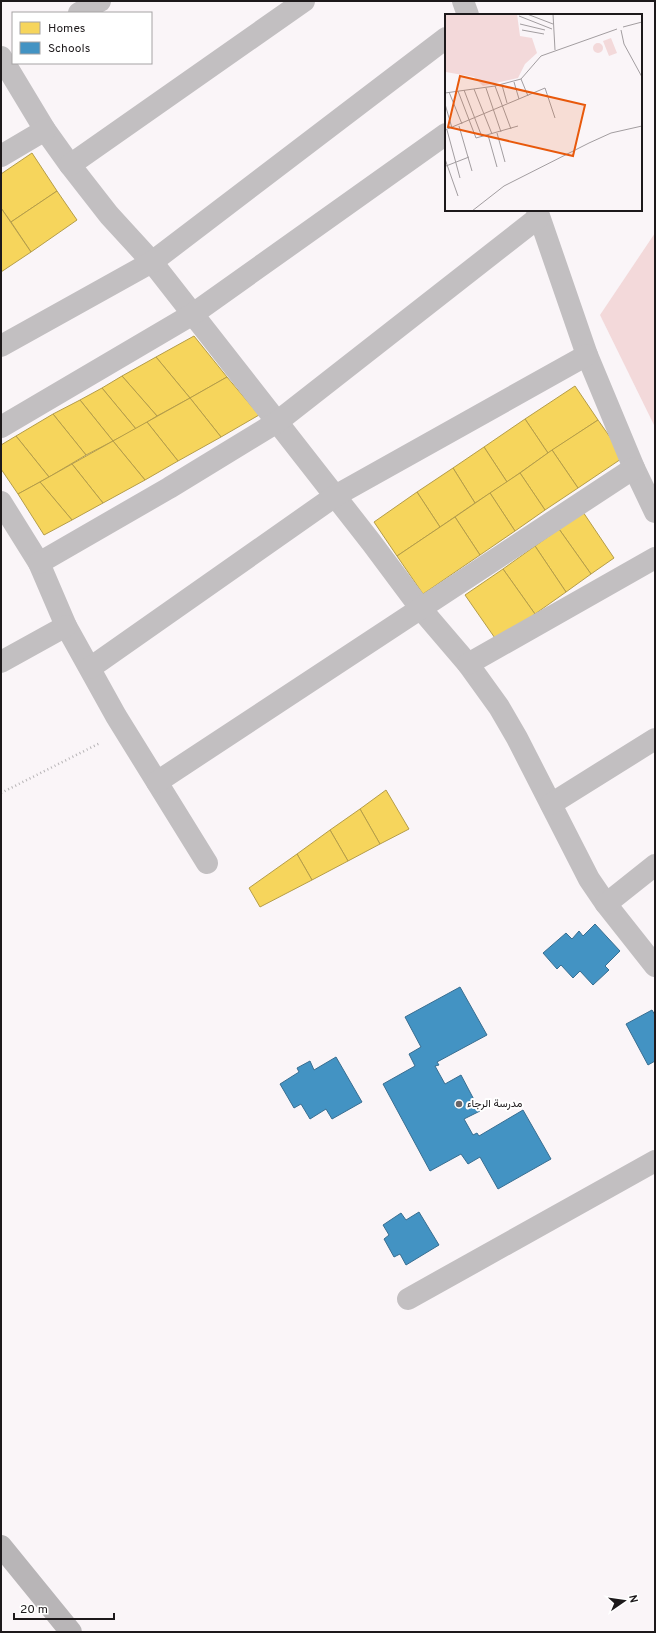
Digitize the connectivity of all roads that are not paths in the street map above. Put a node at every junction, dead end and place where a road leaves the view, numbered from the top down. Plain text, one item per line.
1 (100, 1) edge
2 (304, 1) edge
3 (463, 1) edge
4 (81, 12) edge
5 (468, 14) edge
6 (445, 39) edge
7 (12, 51) edge
8 (1, 57) edge
9 (44, 130) junction
10 (445, 135) edge
11 (1, 156) edge
12 (70, 166) junction
13 (538, 214) edge
14 (152, 262) junction
15 (193, 314) junction
16 (1, 346) edge
17 (587, 355) junction
18 (277, 422) junction
19 (1, 427) edge
20 (634, 468) junction
21 (335, 496) junction
22 (3, 512) edge
23 (655, 512) edge
24 (655, 558) edge
25 (39, 563) junction
26 (421, 609) junction
27 (66, 626) junction
28 (1, 662) edge
29 (468, 664) junction
30 (90, 668) junction
31 (655, 739) edge
32 (157, 782) junction
33 (551, 804) junction
34 (207, 863) dead end
35 (655, 865) edge
36 (606, 904) junction
37 (655, 966) edge
38 (655, 1161) edge
39 (408, 1299) dead end
40 (1, 1546) edge
41 (71, 1632) edge

1 - 4 street
2 - 12 street
3 - 5 street
6 - 14 street
7 - 8 street
8 - 9 street
9 - 11 street
9 - 12 street
10 - 15 street
12 - 14 street
13 - 17 street
13 - 18 street
14 - 15 street
14 - 16 street
15 - 18 street
15 - 19 street
17 - 20 street
17 - 21 street
18 - 21 street
18 - 25 street
20 - 23 street
20 - 26 street
21 - 26 street
21 - 30 street
22 - 25 street
24 - 29 street
25 - 27 street
26 - 29 street
26 - 32 street
27 - 28 street
27 - 30 street
29 - 33 street
30 - 32 street
31 - 33 street
32 - 34 street
33 - 36 street
35 - 36 street
36 - 37 street
38 - 39 street
40 - 41 main road

